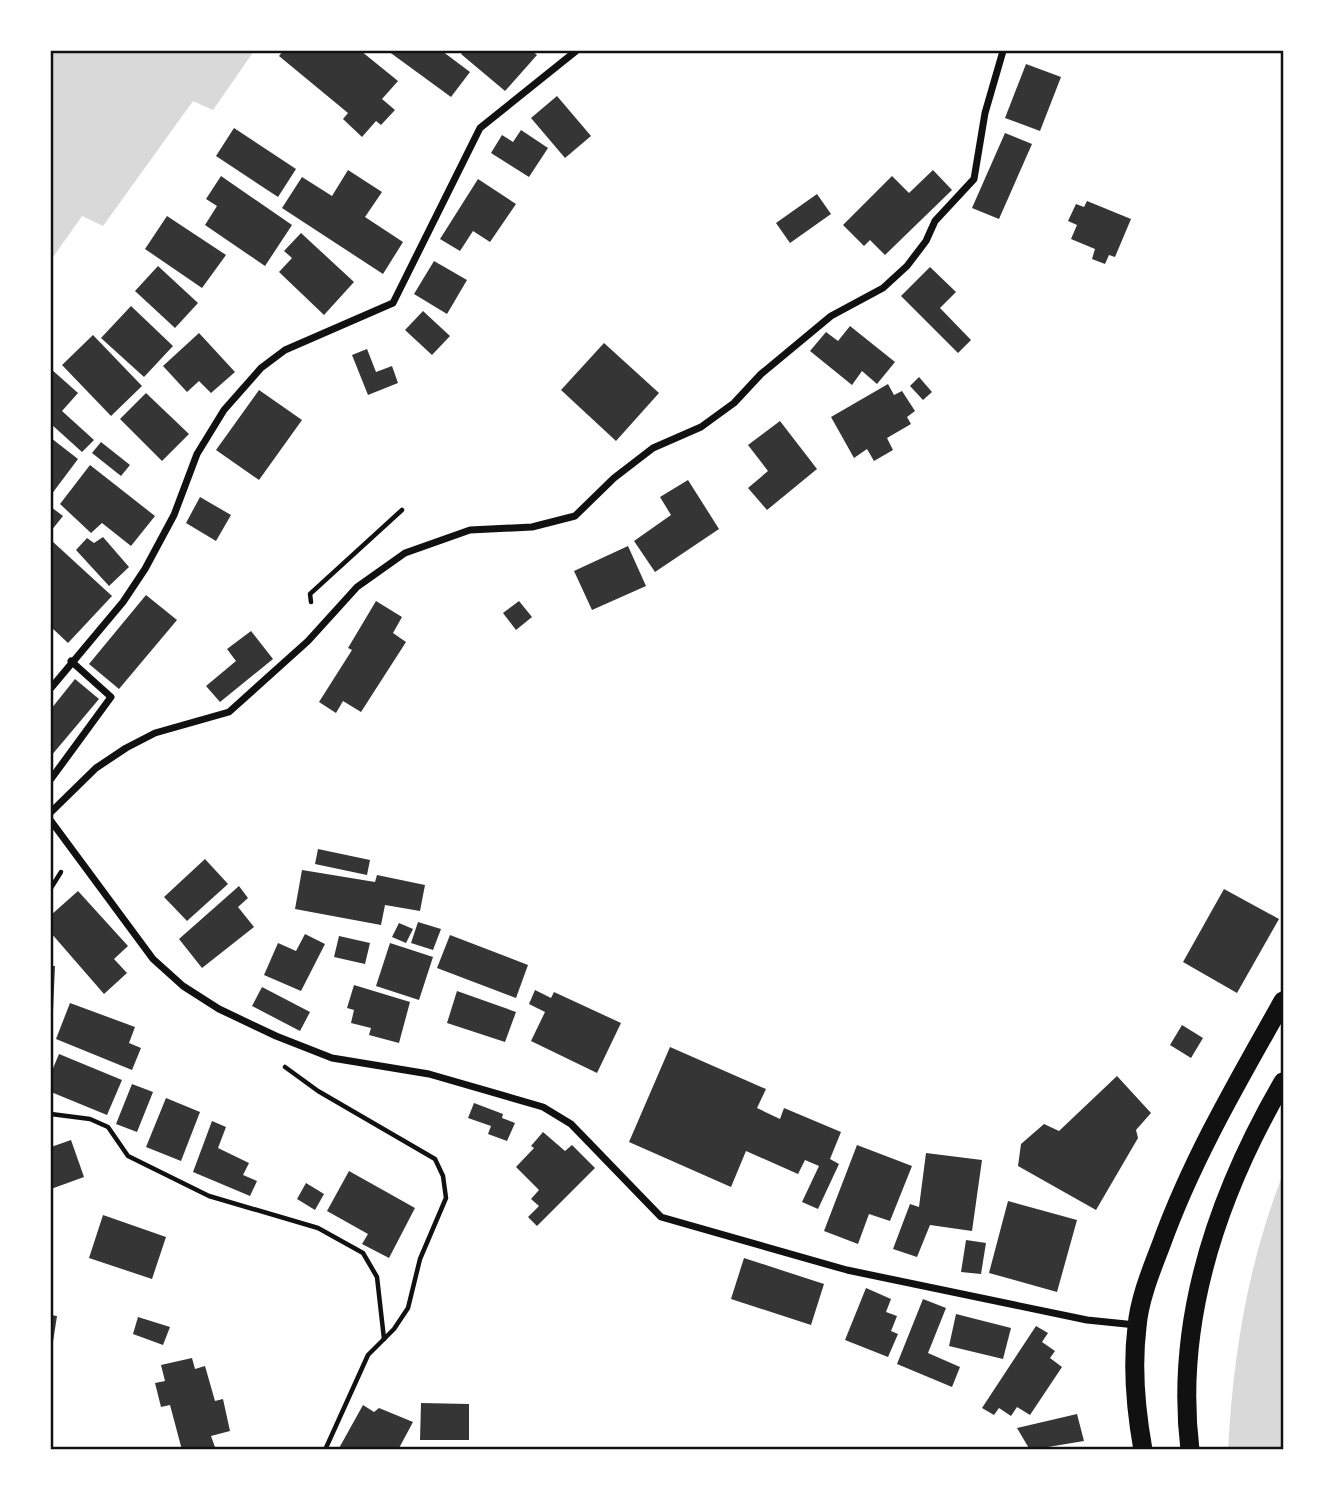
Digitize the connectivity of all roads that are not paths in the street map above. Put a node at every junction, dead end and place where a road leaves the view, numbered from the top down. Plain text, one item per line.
1 (576, 51) edge
2 (1003, 51) edge
3 (71, 662) junction
4 (51, 688) edge
5 (51, 779) edge
6 (51, 812) edge
7 (51, 821) edge
8 (1283, 1001) edge
9 (1283, 1082) edge
10 (1137, 1325) junction
11 (1143, 1450) edge
12 (1190, 1450) edge

1 - 3 street
2 - 6 street
3 - 4 street
3 - 5 street
7 - 10 street
8 - 10 highway
9 - 12 highway
10 - 11 highway

